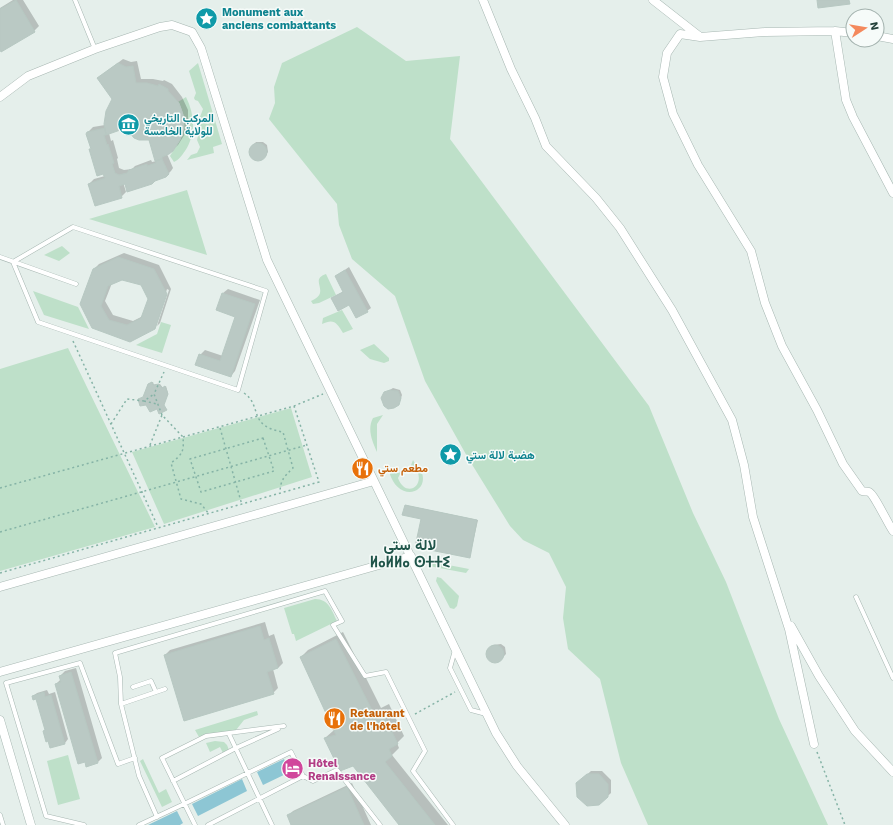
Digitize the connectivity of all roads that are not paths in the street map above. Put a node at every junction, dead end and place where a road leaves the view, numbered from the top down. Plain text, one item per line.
1 (75, 0) edge
2 (483, 0) edge
3 (653, 0) edge
4 (836, 31) junction
5 (845, 32) edge
6 (700, 37) junction
7 (95, 49) junction
8 (0, 97) edge
9 (893, 193) edge
10 (0, 257) edge
11 (13, 262) junction
12 (76, 284) dead end
13 (374, 481) junction
14 (893, 532) edge
15 (411, 556) junction
16 (0, 588) edge
17 (856, 597) dead end
18 (785, 614) junction
19 (455, 647) junction
20 (0, 672) edge
21 (893, 678) edge
22 (133, 687) dead end
23 (165, 689) dead end
24 (156, 692) junction
25 (121, 704) junction
26 (487, 714) junction
27 (0, 720) edge
28 (229, 734) junction
29 (814, 744) road end
30 (236, 748) junction
31 (135, 758) junction
32 (893, 772) edge
33 (248, 773) junction
34 (303, 776) junction
35 (173, 781) junction
36 (258, 798) junction
37 (184, 804) junction
38 (0, 815) edge
39 (157, 817) junction
40 (3, 825) edge
41 (31, 825) edge
42 (84, 825) edge
43 (139, 825) edge
44 (195, 825) edge
45 (208, 825) edge
46 (272, 825) edge
47 (380, 825) edge
48 (452, 825) edge
49 (565, 825) edge

1 - 7 lane
2 - 18 street
3 - 6 street
4 - 5 street
4 - 6 street
4 - 9 street
6 - 14 street
7 - 8 street
7 - 13 street
10 - 11 lane
11 - 11 lane
11 - 12 lane
13 - 15 street
13 - 16 street
15 - 19 street
15 - 20 street
17 - 21 lane
18 - 29 street
18 - 32 street
19 - 26 street
19 - 26 lane
22 - 24 lane
23 - 24 lane
24 - 25 lane
25 - 31 lane
25 - 48 lane
26 - 49 street
27 - 41 street
28 - 30 lane
28 - 30 lane
28 - 35 lane
30 - 33 lane
30 - 35 lane
31 - 39 lane
31 - 42 lane
33 - 34 lane
33 - 36 lane
33 - 37 lane
34 - 36 lane
34 - 47 lane
35 - 37 lane
36 - 45 lane
36 - 46 lane
37 - 39 lane
37 - 44 lane
38 - 40 lane
39 - 43 lane

